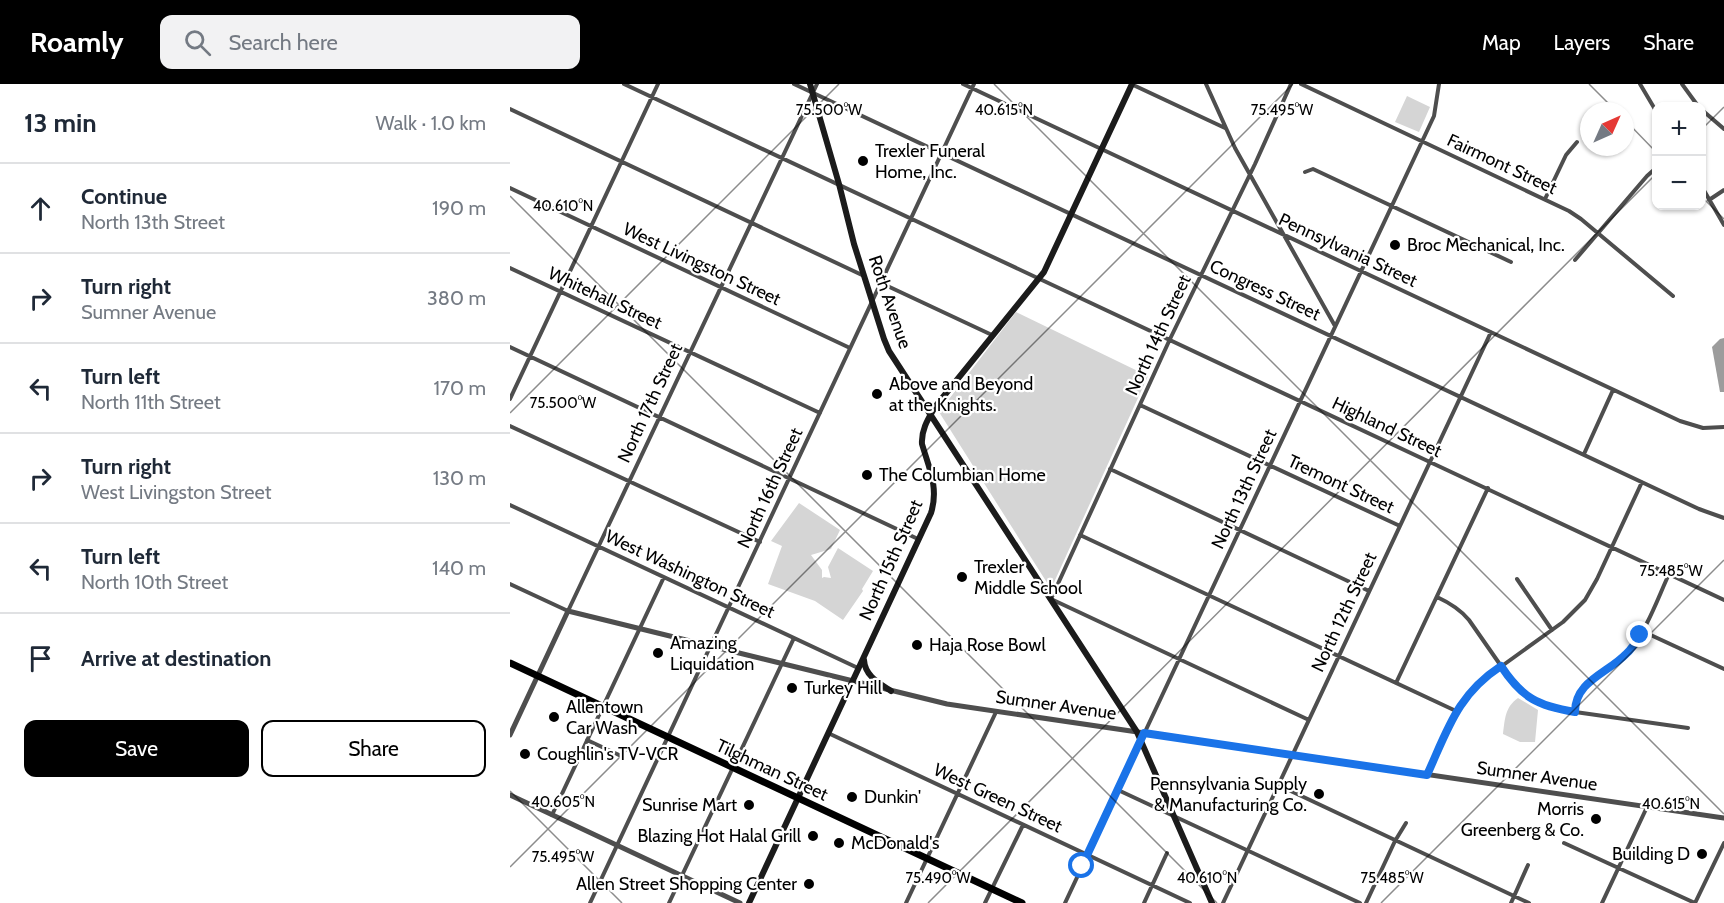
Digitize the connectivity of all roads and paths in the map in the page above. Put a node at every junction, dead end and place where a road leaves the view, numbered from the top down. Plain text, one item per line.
1 (624, 84) edge
2 (658, 84) edge
3 (794, 84) edge
4 (810, 84) edge
5 (817, 84) edge
6 (963, 84) edge
7 (1132, 84) edge
8 (1206, 84) edge
9 (1290, 84) edge
10 (1301, 84) edge
11 (1439, 84) edge
12 (1640, 84) edge
13 (1682, 84) edge
14 (973, 86) edge
15 (813, 93) junction
16 (652, 97) junction
17 (1696, 102) edge
18 (1652, 104) edge
19 (510, 109) edge
20 (1706, 113) edge
21 (1226, 128) junction
22 (1724, 129) edge
23 (1422, 141) junction
24 (1577, 142) dead end
25 (1101, 149) junction
26 (942, 153) junction
27 (782, 158) junction
28 (621, 161) junction
29 (1305, 172) dead end
30 (1652, 172) edge
31 (1249, 174) junction
32 (839, 184) junction
33 (510, 188) edge
34 (1724, 190) edge
35 (1706, 195) edge
36 (1545, 199) junction
37 (1709, 200) junction
38 (1392, 206) junction
39 (1231, 210) junction
40 (1071, 214) junction
41 (911, 219) junction
42 (751, 222) junction
43 (1724, 225) edge
44 (591, 226) junction
45 (1598, 233) junction
46 (1284, 235) junction
47 (1575, 260) dead end
48 (1511, 262) dead end
49 (510, 268) edge
50 (1361, 271) junction
51 (864, 275) junction
52 (1201, 275) junction
53 (1039, 278) junction
54 (880, 283) junction
55 (721, 288) junction
56 (561, 292) junction
57 (1673, 296) dead end
58 (872, 301) junction
59 (1335, 326) junction
60 (1491, 332) junction
61 (992, 336) junction
62 (1330, 336) junction
63 (1170, 339) junction
64 (510, 347) edge
65 (850, 348) junction
66 (690, 353) junction
67 (530, 357) junction
68 (1614, 390) junction
69 (1461, 396) junction
70 (510, 399) edge
71 (1300, 401) junction
72 (1140, 405) junction
73 (820, 413) junction
74 (931, 414) junction
75 (660, 417) junction
76 (510, 426) edge
77 (1724, 427) edge
78 (1584, 454) junction
79 (1430, 462) junction
80 (1270, 466) junction
81 (1110, 469) junction
82 (790, 477) junction
83 (629, 482) junction
84 (1642, 482) junction
85 (1488, 488) junction
86 (510, 506) edge
87 (1724, 518) edge
88 (1400, 526) junction
89 (1239, 530) junction
90 (1080, 535) junction
91 (919, 539) junction
92 (760, 542) junction
93 (598, 547) junction
94 (1612, 547) junction
95 (1669, 574) junction
96 (664, 577) junction
97 (1517, 579) dead end
98 (510, 584) edge
99 (1369, 591) junction
100 (1209, 595) junction
101 (1437, 597) junction
102 (1051, 598) junction
103 (1724, 600) edge
104 (729, 608) junction
105 (568, 611) junction
106 (640, 628) junction
107 (1552, 630) junction
108 (1642, 631) junction
109 (794, 638) junction
110 (711, 646) junction
111 (1338, 656) junction
112 (864, 657) junction
113 (1179, 659) junction
114 (510, 663) edge
115 (782, 663) junction
116 (1501, 666) junction
117 (858, 668) junction
118 (1724, 669) edge
119 (537, 676) junction
120 (852, 681) junction
121 (1396, 683) junction
122 (891, 691) junction
123 (603, 706) junction
124 (1456, 711) junction
125 (996, 712) junction
126 (1575, 712) junction
127 (1309, 720) junction
128 (1688, 728) dead end
129 (828, 733) junction
130 (1141, 733) junction
131 (510, 735) edge
132 (668, 737) junction
133 (587, 740) junction
134 (1141, 742) junction
135 (619, 754) dead end
136 (1292, 755) junction
137 (732, 767) junction
138 (1427, 775) junction
139 (1278, 785) junction
140 (1118, 790) junction
141 (957, 794) junction
142 (510, 795) edge
143 (797, 798) junction
144 (1647, 807) junction
145 (552, 815) junction
146 (1173, 816) junction
147 (1724, 818) edge
148 (1406, 822) dead end
149 (1023, 825) junction
150 (1395, 841) junction
151 (1564, 843) dead end
152 (1724, 843) edge
153 (617, 845) junction
154 (1247, 850) junction
155 (1167, 853) dead end
156 (1087, 855) junction
157 (927, 859) junction
158 (1528, 864) dead end
159 (1619, 867) junction
160 (681, 876) junction
161 (1152, 885) junction
162 (992, 889) junction
163 (1514, 896) junction
164 (590, 903) edge
165 (669, 903) edge
166 (740, 903) edge
167 (748, 903) edge
168 (906, 903) edge
169 (985, 903) edge
170 (1022, 903) edge
171 (1065, 903) edge
172 (1144, 903) edge
173 (1190, 903) edge
174 (1212, 903) edge
175 (1223, 903) edge
176 (1360, 903) edge
177 (1366, 903) edge
178 (1511, 903) edge
179 (1529, 903) edge
180 (1602, 903) edge
181 (1695, 903) edge

1 - 16 street
2 - 16 street
3 - 15 street, Congress Street
4 - 15 main road, Roth Avenue
5 - 15 street, North 17th Street
6 - 14 street, Pennsylvania Street
7 - 21 street
7 - 25 main road, North 15th Street
8 - 21 street
9 - 31 street, North 14th Street
10 - 23 street, Fairmont Street
11 - 23 street, North 13th Street
12 - 18 street
13 - 17 street
14 - 25 street, Pennsylvania Street
14 - 26 street, North 16th Street
15 - 26 street, Congress Street
15 - 27 street, North 17th Street
15 - 32 main road, Roth Avenue
16 - 27 street
16 - 28 street
19 - 28 street
20 - 22 street
21 - 31 street
23 - 36 street, Fairmont Street
23 - 38 street, North 13th Street
24 - 36 street
25 - 39 street, Pennsylvania Street
25 - 40 main road, North 15th Street
26 - 40 street, Congress Street
26 - 41 street, North 16th Street
27 - 32 street
27 - 42 street, North 17th Street
28 - 42 street
28 - 44 street
29 - 38 street
30 - 45 street
31 - 39 street, North 14th Street
31 - 46 street
32 - 41 street
32 - 51 main road, Roth Avenue
33 - 44 street, West Livingston Street
34 - 37 street
35 - 37 street
36 - 45 street, Fairmont Street
37 - 43 street
38 - 48 street
38 - 50 street, North 13th Street
39 - 46 street, Pennsylvania Street
39 - 52 street, North 14th Street
40 - 52 street, Congress Street
40 - 53 main road, North 15th Street
41 - 53 street, Highland Street
41 - 54 street, North 16th Street
42 - 51 street
42 - 55 street, North 17th Street
44 - 55 street, West Livingston Street
44 - 56 street
45 - 47 street
45 - 57 street, Fairmont Street
46 - 50 street, Pennsylvania Street
46 - 59 street
49 - 56 street, Whitehall Street
50 - 59 street, North 13th Street
50 - 60 street, Pennsylvania Street
51 - 58 main road, Roth Avenue
52 - 62 street, Congress Street
52 - 63 street, North 14th Street
53 - 61 main road, North 15th Street
53 - 63 street, Highland Street
54 - 58 street, North 16th Street
54 - 61 street
55 - 65 street, West Livingston Street
55 - 66 street, North 17th Street
56 - 66 street, Whitehall Street
56 - 67 street
58 - 65 street, North 16th Street
58 - 74 main road, Roth Avenue
59 - 62 street, North 13th Street
60 - 68 street, Pennsylvania Street
60 - 69 street, North 12th Street
61 - 74 main road, North 15th Street
62 - 69 street, Congress Street
62 - 71 street, North 13th Street
63 - 71 street, Highland Street
63 - 72 street, North 14th Street
64 - 67 street
65 - 73 street, North 16th Street
66 - 73 street, Whitehall Street
66 - 75 street, North 17th Street
67 - 70 street
67 - 75 street
68 - 77 street, Pennsylvania Street
68 - 78 street
69 - 78 street, Congress Street
69 - 79 street, North 12th Street
71 - 79 street, Highland Street
71 - 80 street, North 13th Street
72 - 80 street, Tremont Street
72 - 81 street, North 14th Street
73 - 82 street, North 16th Street
74 - 91 main road, North 15th Street
74 - 102 main road, Roth Avenue
75 - 82 street
75 - 83 street, North 17th Street
76 - 83 street
78 - 84 street, Congress Street
79 - 85 street, Highland Street
79 - 88 street, North 12th Street
80 - 88 street, Tremont Street
80 - 89 street, North 13th Street
81 - 89 street
81 - 90 street, North 14th Street
82 - 91 street
82 - 92 street, North 16th Street
83 - 92 street
83 - 93 street, North 17th Street
84 - 87 street, Congress Street
84 - 94 street
85 - 94 street, Highland Street
85 - 101 street
86 - 93 street, West Washington Street
88 - 99 street, North 12th Street
89 - 99 street
89 - 100 street, North 13th Street
90 - 100 street
90 - 102 street, North 14th Street
91 - 112 main road, North 15th Street
92 - 104 street, North 16th Street
93 - 96 street, West Washington Street
93 - 105 street, North 17th Street
94 - 95 street, Highland Street
94 - 107 street
95 - 103 street, Highland Street
95 - 108 street
96 - 104 street, West Washington Street
96 - 106 street
97 - 107 street
98 - 105 street
99 - 111 street, North 12th Street
100 - 111 street
100 - 113 street, North 13th Street
101 - 116 street
101 - 121 street
102 - 113 street
102 - 130 main road, Roth Avenue
104 - 109 street, West Washington Street
104 - 110 street, North 16th Street
105 - 106 street, Sumner Avenue
105 - 119 street, North 17th Street
106 - 110 street, Sumner Avenue
106 - 123 street
107 - 116 street
108 - 118 street
108 - 126 street
109 - 115 street
109 - 117 street, West Washington Street
110 - 115 street, Sumner Avenue
110 - 132 street, North 16th Street
111 - 121 street
111 - 127 street, North 12th Street
112 - 117 main road, North 15th Street
112 - 122 main road
113 - 127 street
113 - 130 street, North 13th Street
114 - 119 main road, Tilghman Street
115 - 120 street, Sumner Avenue
115 - 137 street
116 - 124 street
116 - 126 street
117 - 120 main road, North 15th Street
119 - 123 main road, Tilghman Street
119 - 131 street, North 17th Street
120 - 122 street, Sumner Avenue
120 - 129 main road, North 15th Street
121 - 124 street
122 - 125 street, Sumner Avenue
123 - 132 main road, Tilghman Street
123 - 133 street
124 - 138 street
125 - 130 street, Sumner Avenue
125 - 141 street
126 - 128 street
127 - 136 street, North 12th Street
129 - 141 street, West Green Street
129 - 143 main road, North 15th Street
130 - 134 main road, Roth Avenue
130 - 136 street, Sumner Avenue
132 - 137 main road, Tilghman Street
132 - 153 street, North 16th Street
133 - 135 street
133 - 145 street
134 - 140 street
134 - 146 main road, Roth Avenue
136 - 138 street, Sumner Avenue
136 - 139 street, North 12th Street
137 - 143 main road, Tilghman Street
137 - 160 street
138 - 144 street, Sumner Avenue
139 - 150 street
139 - 154 street, North 12th Street
140 - 146 street
140 - 156 street
141 - 149 street, West Green Street
141 - 157 street
142 - 145 street
143 - 157 main road, Tilghman Street
143 - 167 main road, North 15th Street
144 - 147 street, Sumner Avenue
144 - 159 street
145 - 153 street
146 - 154 street
146 - 174 main road, Roth Avenue
148 - 150 street
149 - 156 street, West Green Street
149 - 162 street
150 - 163 street
150 - 177 street
151 - 159 street
152 - 181 street
153 - 160 street
153 - 164 street, North 16th Street
154 - 175 street, North 12th Street
154 - 176 street
155 - 161 street
156 - 161 street, West Green Street
156 - 171 street
157 - 162 main road, Tilghman Street
157 - 168 street
158 - 163 street
159 - 180 street
159 - 181 street
160 - 165 street
160 - 166 street
161 - 172 street
161 - 173 street, West Green Street
162 - 169 street
162 - 170 main road, Tilghman Street
163 - 178 street
163 - 179 street

